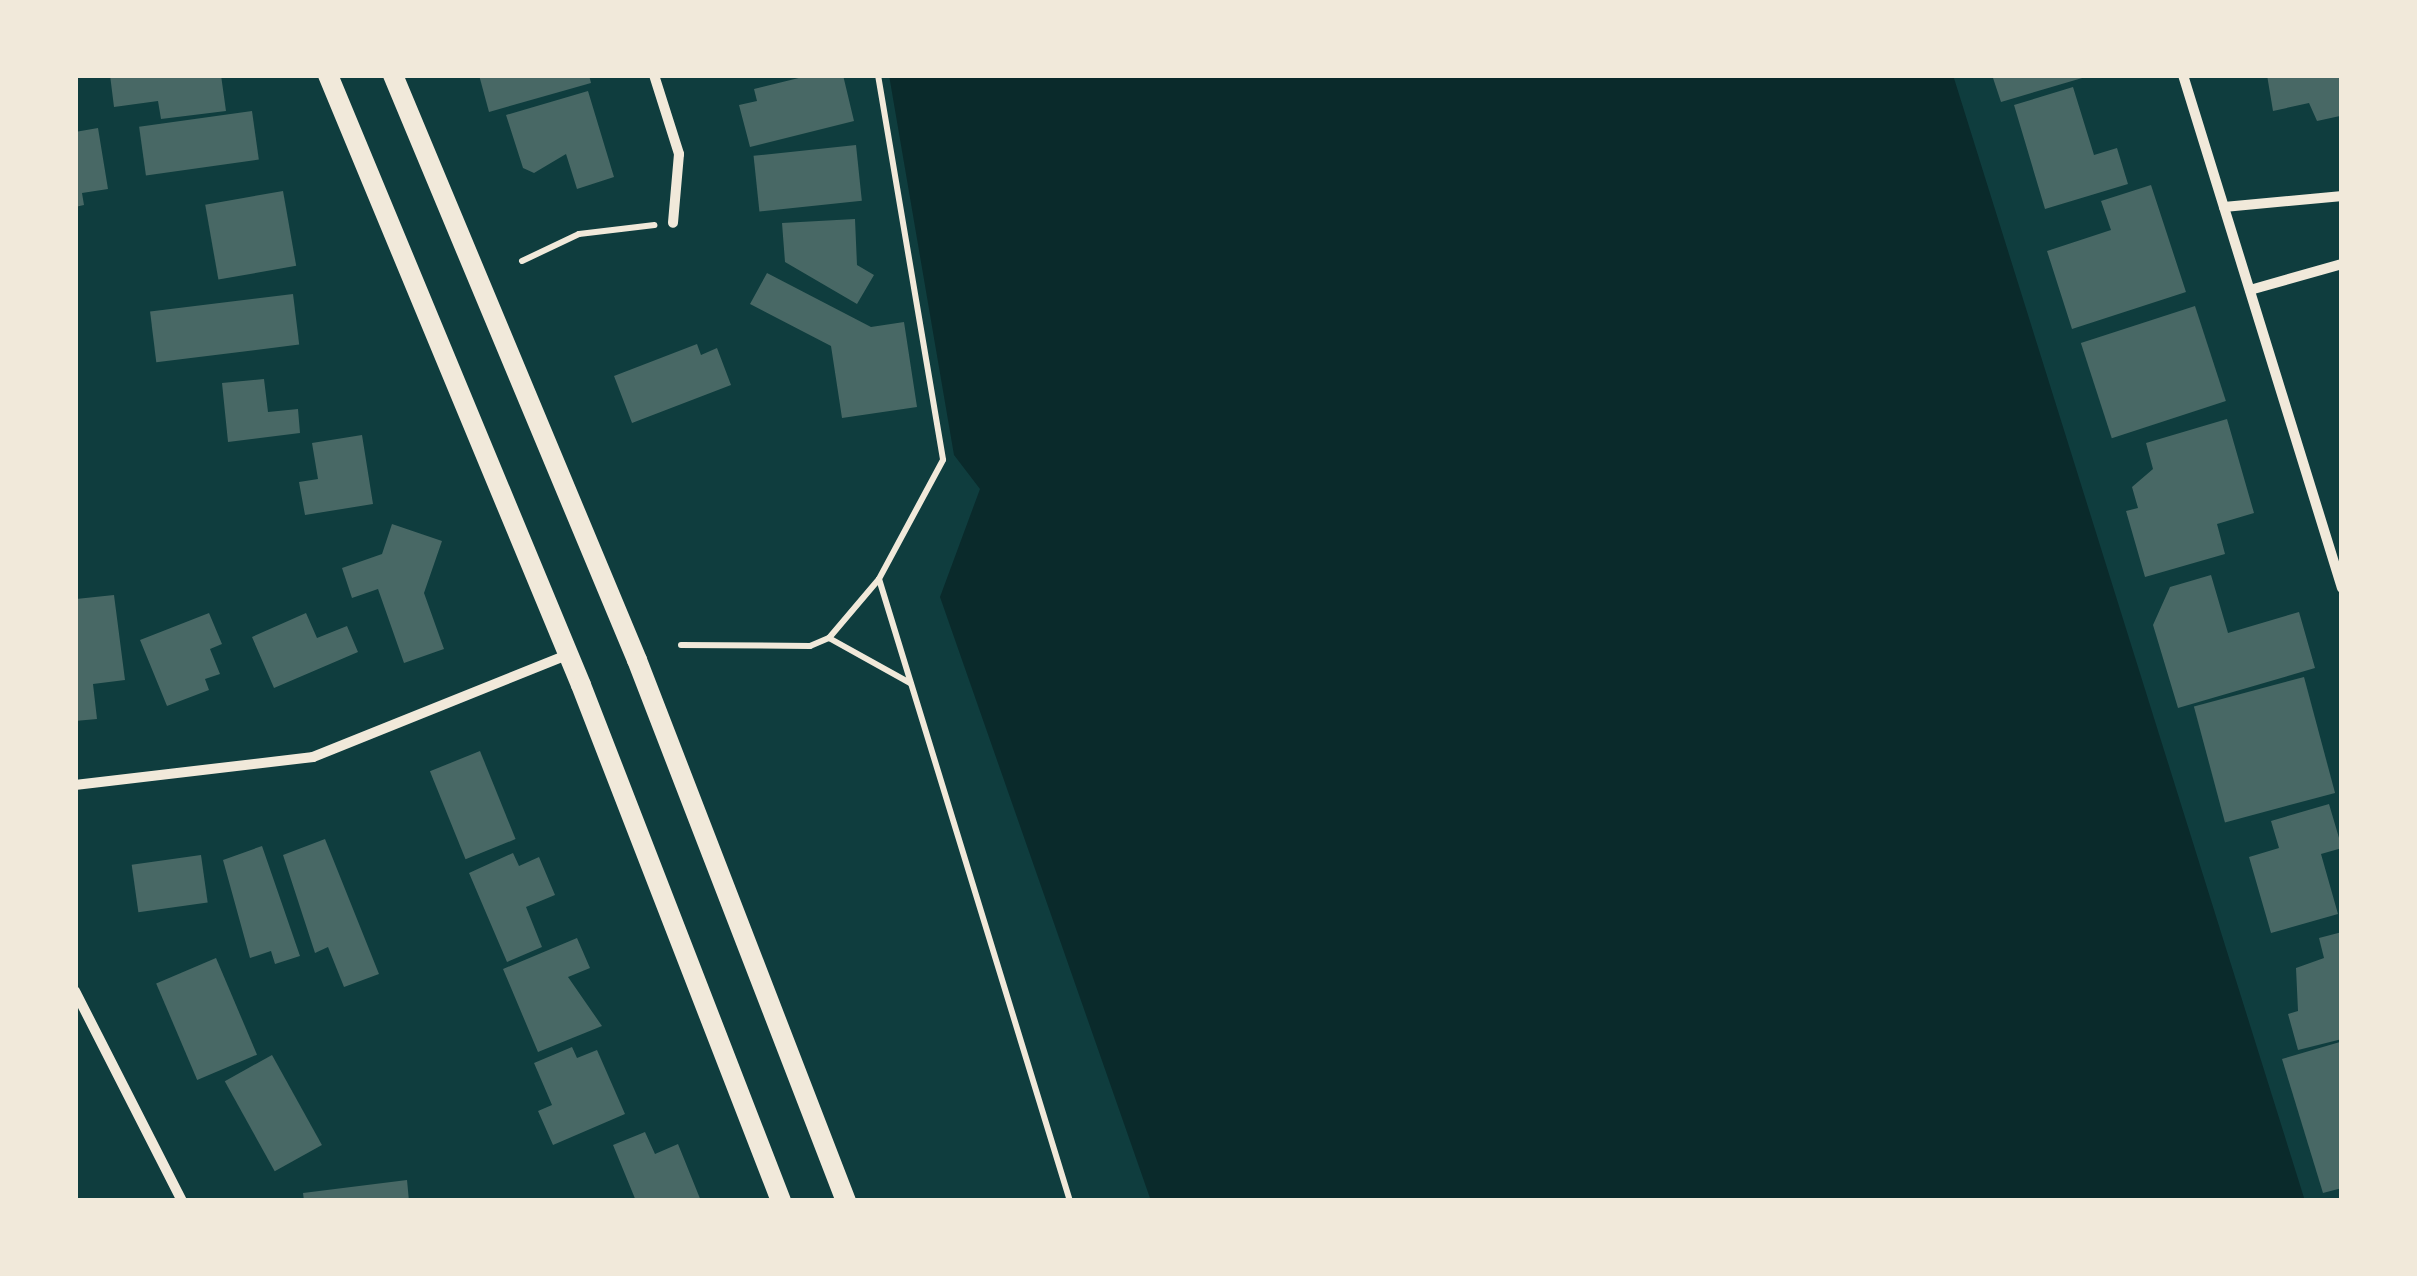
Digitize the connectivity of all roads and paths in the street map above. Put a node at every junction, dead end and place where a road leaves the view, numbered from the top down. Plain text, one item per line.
1 (328, 75) edge
2 (392, 75) edge
3 (654, 75) edge
4 (878, 75) edge
5 (2183, 75) edge
6 (2342, 196) edge
7 (2224, 207) junction
8 (673, 222) joint
9 (522, 261) dead end
10 (2342, 264) edge
11 (2250, 290) junction
12 (879, 579) junction
13 (2342, 588) edge
14 (829, 638) junction
15 (681, 645) dead end
16 (568, 654) junction
17 (911, 684) junction
18 (75, 785) edge
19 (75, 991) edge
20 (182, 1201) edge
21 (781, 1201) edge
22 (846, 1201) edge
23 (1070, 1201) edge

1 - 16 main road
2 - 22 main road
3 - 8 street
4 - 12 path
5 - 7 street
6 - 7 street
7 - 11 street
8 - 9 path
10 - 11 street
11 - 13 street
12 - 14 path
12 - 17 path
14 - 15 path
14 - 17 path
16 - 18 street
16 - 21 main road
17 - 23 path
19 - 20 street

